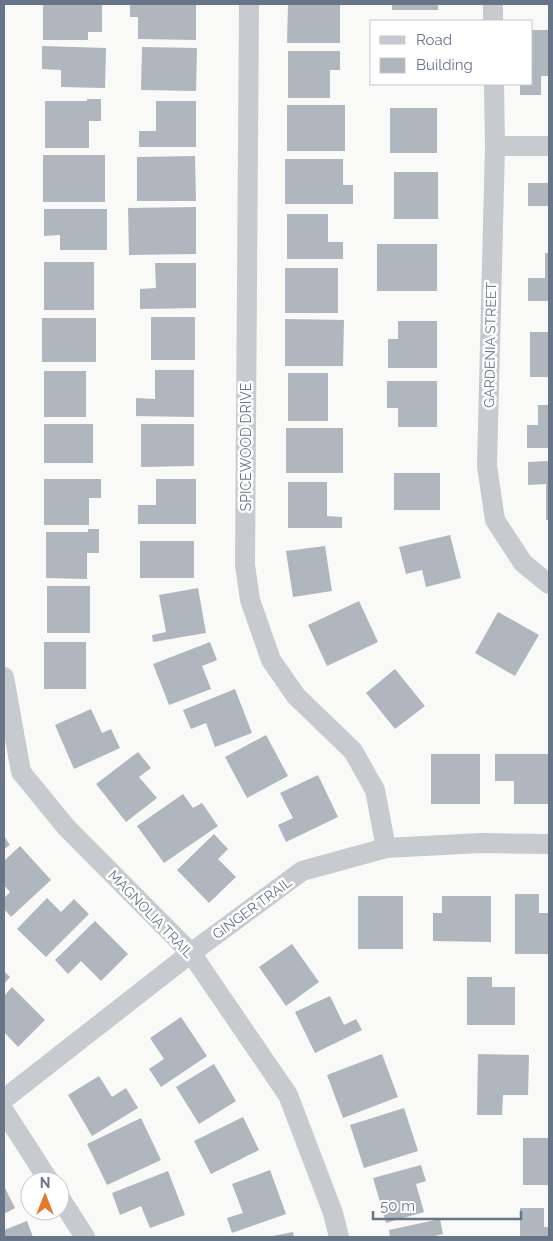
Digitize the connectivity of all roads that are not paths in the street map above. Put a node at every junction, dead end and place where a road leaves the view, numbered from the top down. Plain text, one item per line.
1 (248, 4) edge
2 (493, 4) edge
3 (493, 20) edge
4 (494, 85) edge
5 (495, 146) junction
6 (549, 146) edge
7 (549, 584) edge
8 (4, 677) edge
9 (549, 844) edge
10 (386, 848) junction
11 (191, 953) junction
12 (4, 1099) edge
13 (4, 1111) edge
14 (43, 1171) edge
15 (70, 1214) edge
16 (85, 1237) edge
17 (339, 1237) edge

1 - 10 street, SPICEWOOD DRIVE
2 - 3 street
4 - 5 street, GARDENIA STREET
5 - 6 street
5 - 7 street, GARDENIA STREET
8 - 11 street, MAGNOLIA TRAIL
9 - 10 street, GINGER TRAIL
10 - 11 street, GINGER TRAIL
11 - 12 street, GINGER TRAIL
11 - 17 street, MAGNOLIA TRAIL
13 - 14 street
15 - 16 street

